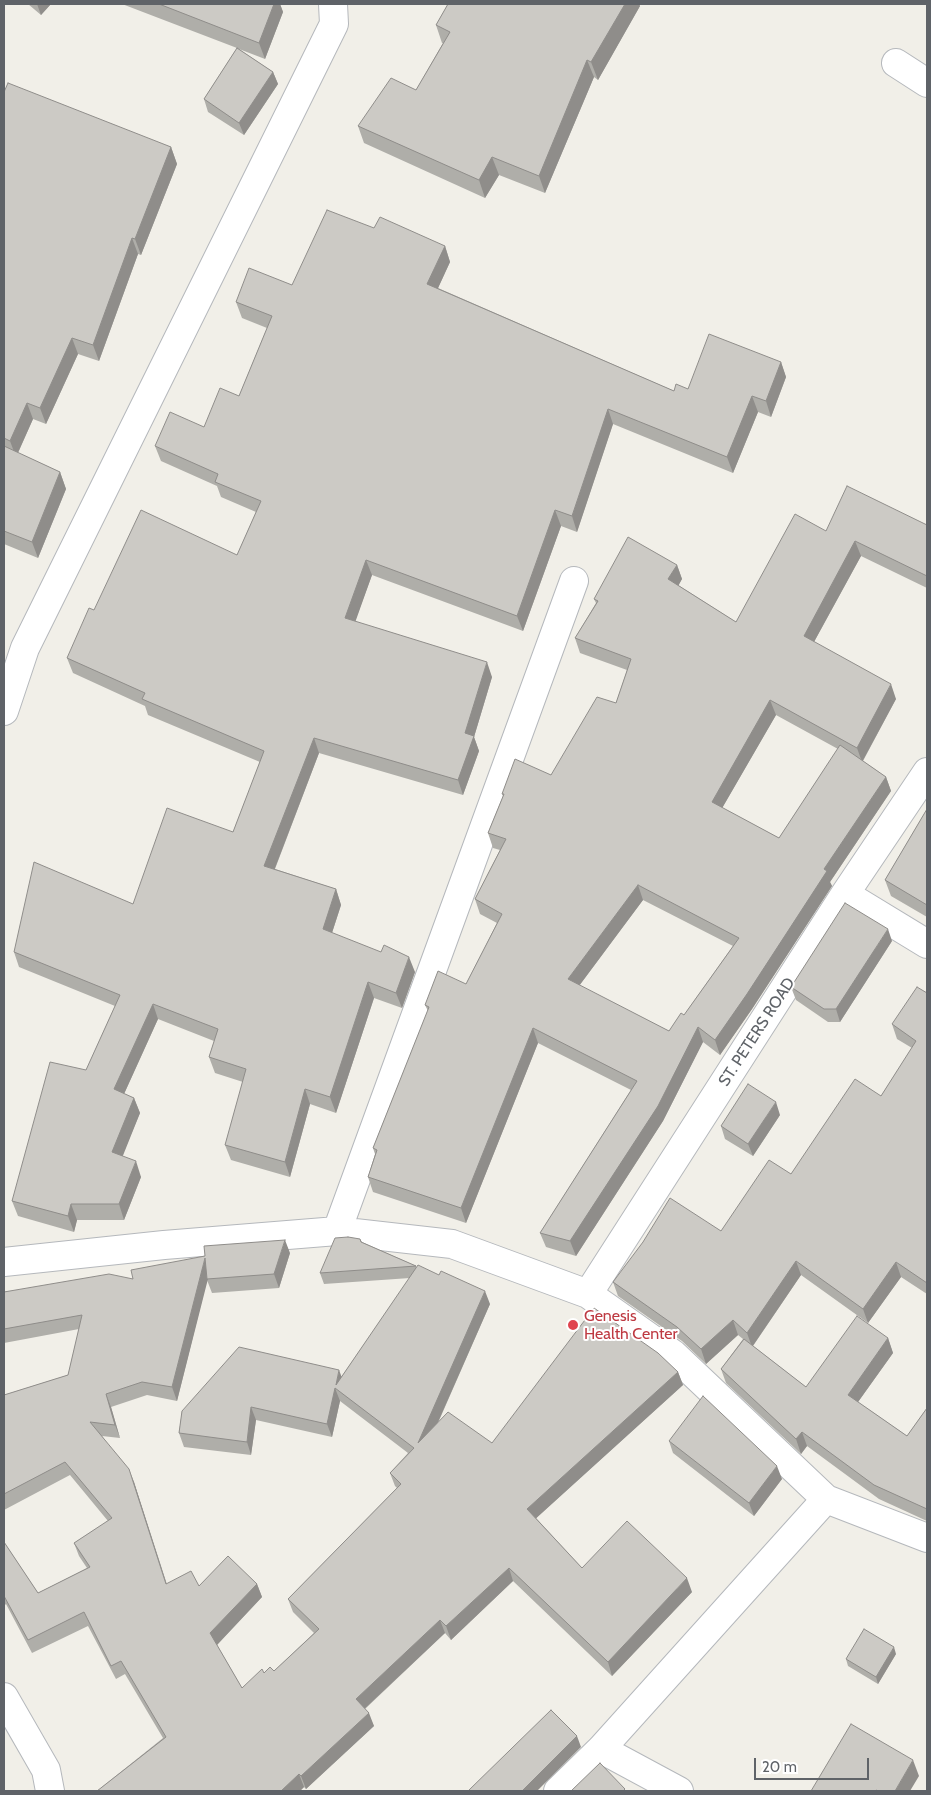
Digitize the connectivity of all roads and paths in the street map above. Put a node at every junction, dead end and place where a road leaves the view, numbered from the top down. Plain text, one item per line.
1 (333, 4) edge
2 (896, 63) dead end
3 (927, 83) edge
4 (574, 581) dead end
5 (4, 711) edge
6 (927, 772) edge
7 (845, 894) junction
8 (927, 944) edge
9 (337, 1232) junction
10 (4, 1262) edge
11 (588, 1294) junction
12 (826, 1499) junction
13 (927, 1538) edge
14 (4, 1697) edge
15 (602, 1749) junction
16 (50, 1791) edge
17 (558, 1791) edge
18 (679, 1791) edge

1 - 5 street
2 - 3 street
4 - 9 street
6 - 7 street, ST. PETERS ROAD
7 - 8 street
7 - 11 street, ST. PETERS ROAD
9 - 10 street
9 - 11 street
11 - 12 street
12 - 13 street
12 - 15 street
14 - 16 street
15 - 17 street
15 - 18 street

